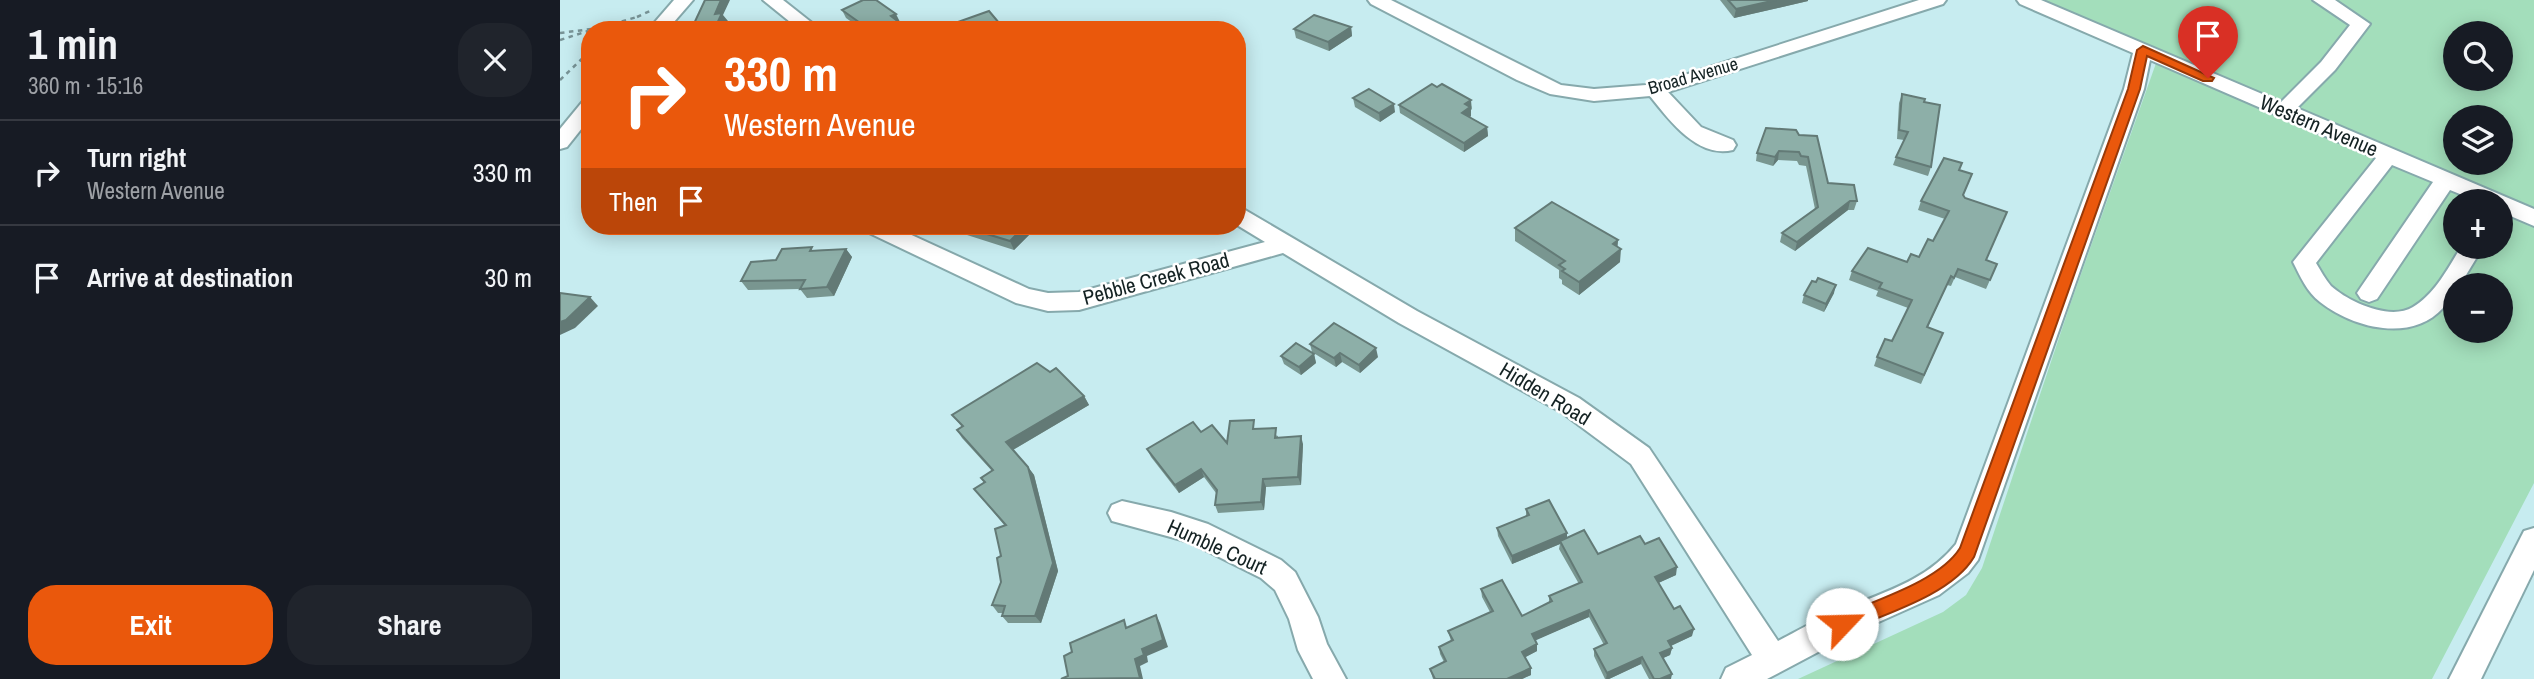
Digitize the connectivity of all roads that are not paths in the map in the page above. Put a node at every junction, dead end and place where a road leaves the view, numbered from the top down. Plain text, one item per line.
1 (684, 0) edge
2 (772, 0) edge
3 (1377, 0) edge
4 (1937, 0) edge
5 (2026, 0) edge
6 (2322, 0) edge
7 (665, 21) edge
8 (800, 21) edge
9 (2143, 50) junction
10 (1656, 89) junction
11 (2283, 111) junction
12 (581, 116) edge
13 (560, 142) edge
14 (1726, 145) dead end
15 (2389, 155) junction
16 (2446, 180) junction
17 (2468, 189) edge
18 (2513, 208) edge
19 (2534, 218) edge
20 (1246, 220) edge
21 (892, 235) edge
22 (1285, 244) junction
23 (2465, 259) edge
24 (2369, 293) dead end
25 (1122, 513) dead end
26 (2534, 540) edge
27 (1773, 660) junction
28 (1330, 679) edge
29 (1737, 679) edge
30 (2465, 679) edge

1 - 7 street
2 - 8 street
3 - 10 street, Broad Avenue
4 - 10 street, Broad Avenue
5 - 9 street, Western Avenue
6 - 11 street
9 - 11 street, Western Avenue
9 - 27 street
10 - 14 street
11 - 15 street, Western Avenue
12 - 13 street
15 - 16 street, Western Avenue
15 - 23 street
16 - 17 street, Western Avenue
16 - 24 street
18 - 19 street, Western Avenue
20 - 22 street, Hidden Road
21 - 22 street, Pebble Creek Road
22 - 27 street, Hidden Road
25 - 28 street, Humble Court
26 - 30 street
27 - 29 street

